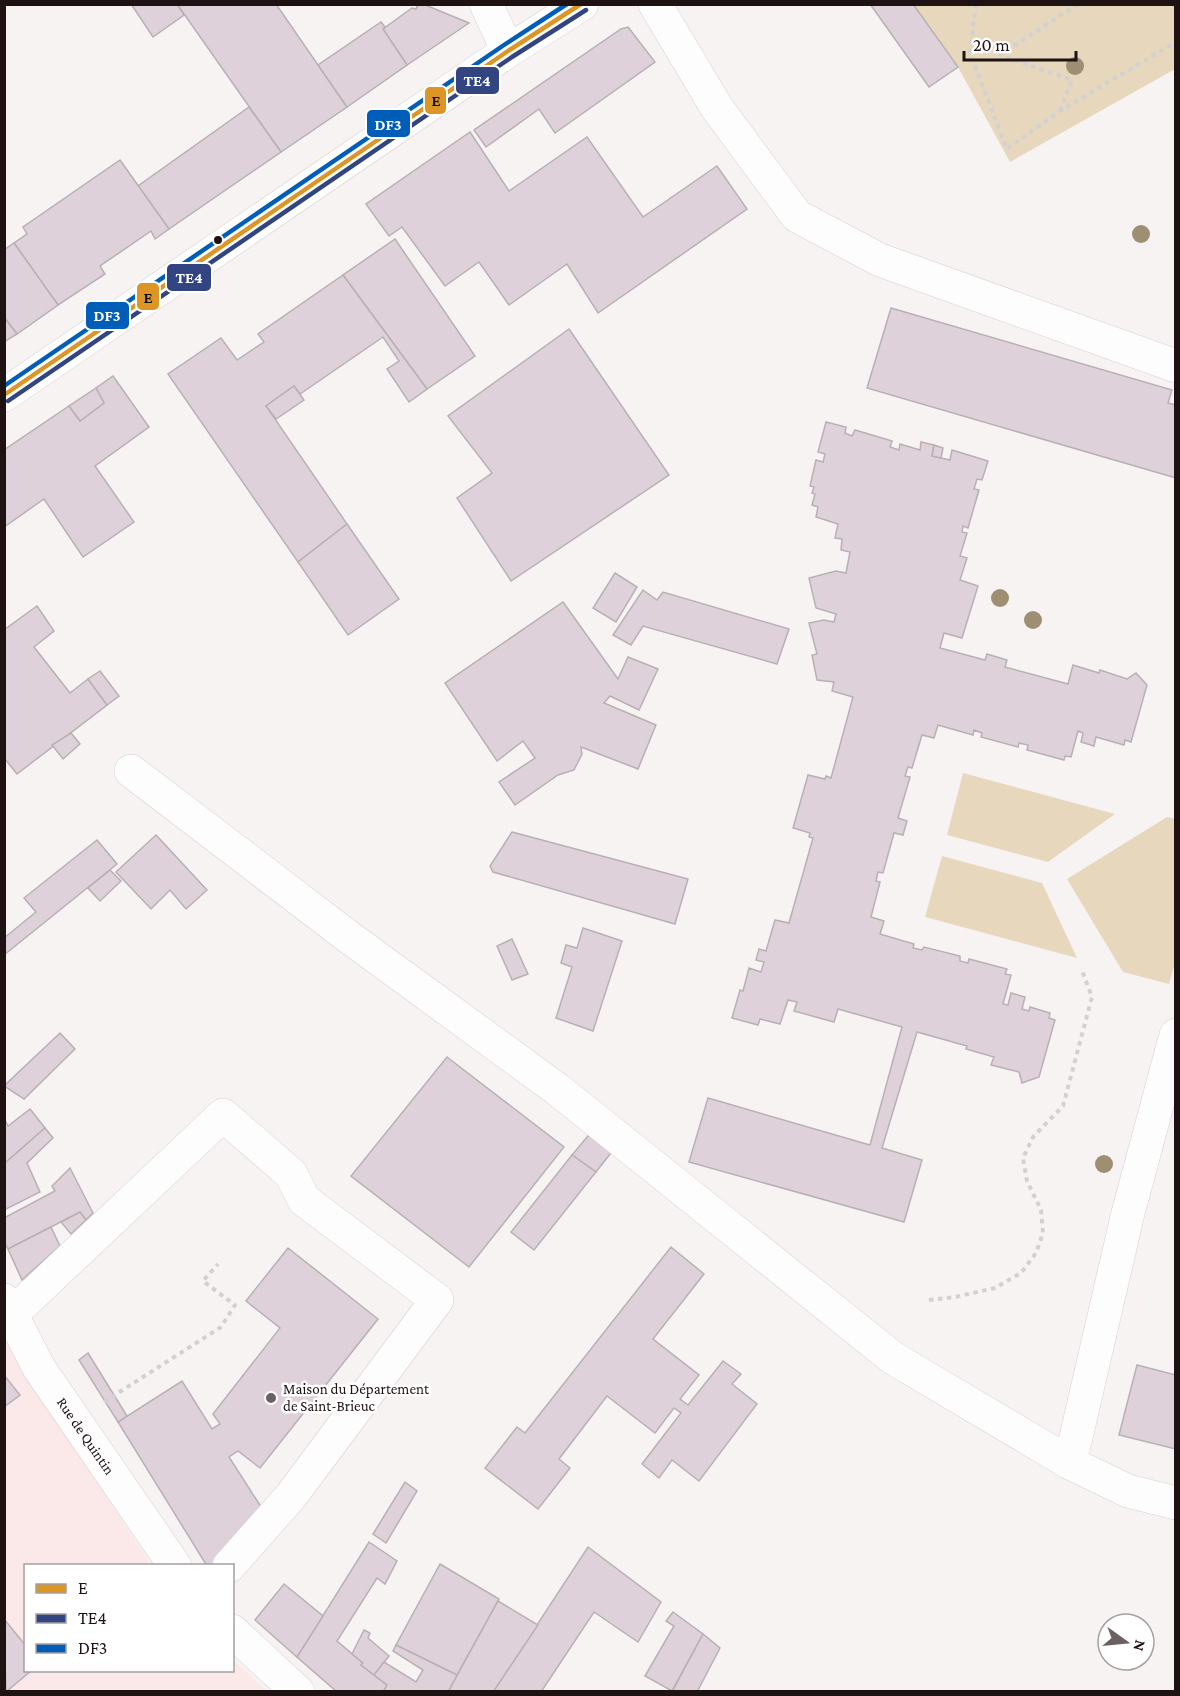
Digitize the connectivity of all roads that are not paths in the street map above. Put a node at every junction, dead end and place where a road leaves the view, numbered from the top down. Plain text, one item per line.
1 (486, 4) edge
2 (582, 4) edge
3 (655, 4) edge
4 (508, 51) junction
5 (1176, 366) edge
6 (4, 395) edge
7 (131, 771) dead end
8 (1176, 1035) edge
9 (8, 1307) edge
10 (1070, 1463) junction
11 (1176, 1503) edge
12 (174, 1564) edge
13 (231, 1564) edge
14 (234, 1633) edge
15 (298, 1692) edge

1 - 4 street
2 - 4 street
3 - 5 street
4 - 6 street
7 - 10 street
8 - 10 street
9 - 12 street, Rue de Quintin
9 - 13 street
10 - 11 street
14 - 15 street

